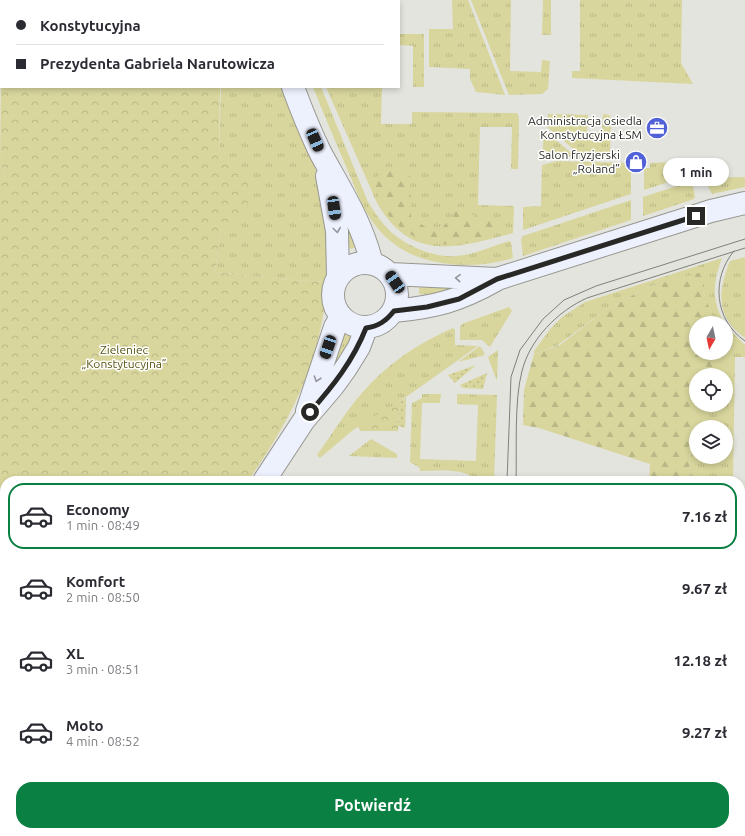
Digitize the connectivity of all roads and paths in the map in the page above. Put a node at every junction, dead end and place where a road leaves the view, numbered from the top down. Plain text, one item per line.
1 (293, 88) edge
2 (320, 151) junction
3 (745, 203) edge
4 (381, 269) junction
5 (338, 277) junction
6 (497, 279) junction
7 (394, 311) junction
8 (341, 317) junction
9 (366, 328) junction
10 (304, 420) junction
11 (267, 476) edge

1 - 2 street
2 - 4 street
2 -> 5 street
3 - 6 street
4 - 5 street
6 -> 4 street
4 - 7 street
5 - 8 street
6 - 7 street
7 - 9 street
8 - 9 street
8 -> 10 street
9 - 10 street
10 - 11 street

